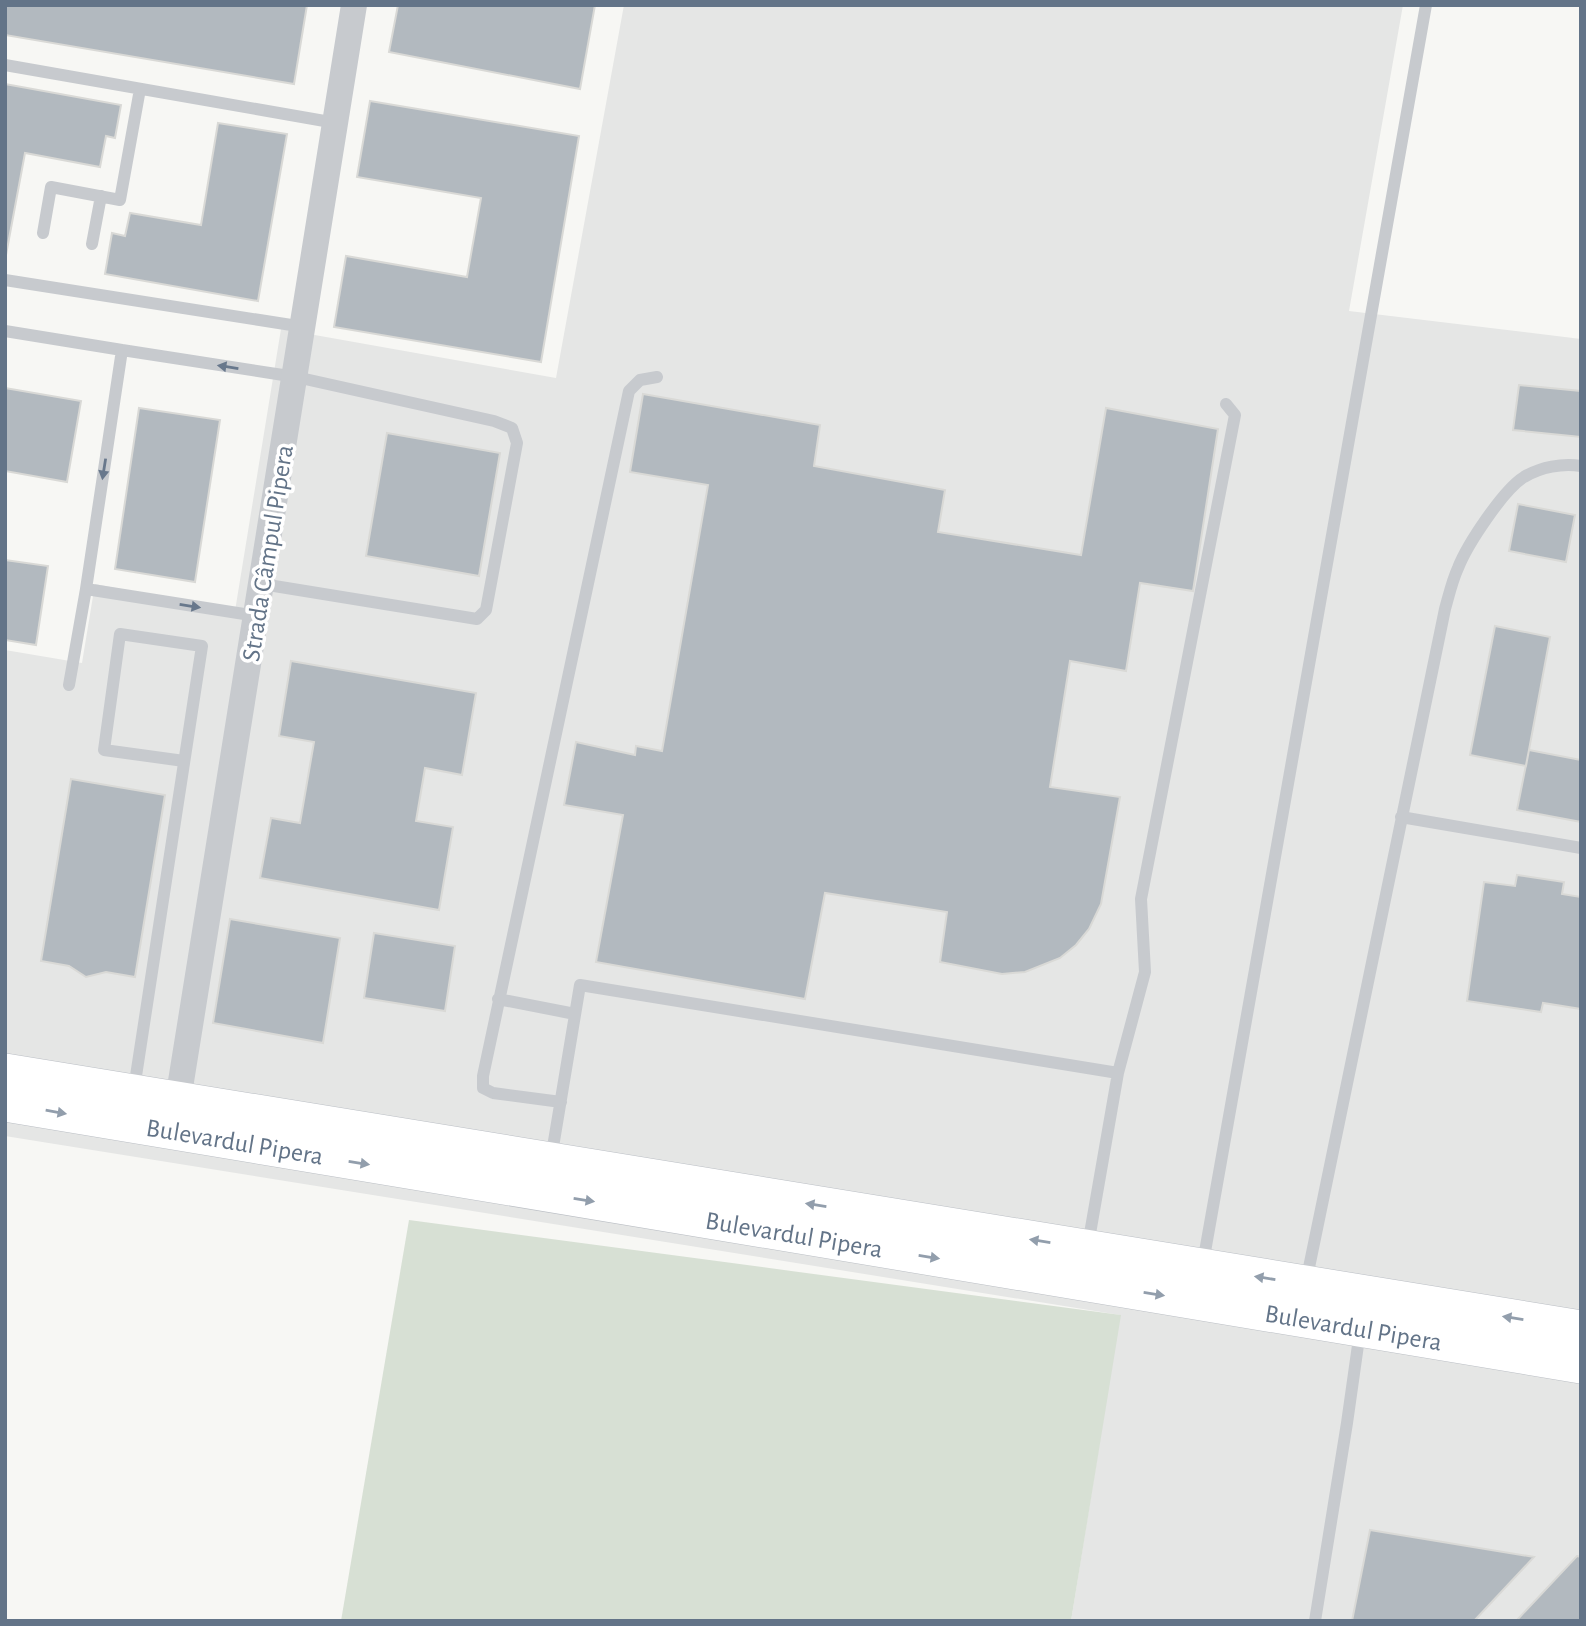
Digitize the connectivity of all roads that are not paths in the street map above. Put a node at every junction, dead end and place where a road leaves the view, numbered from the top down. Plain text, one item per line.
1 (354, 5) edge
2 (1426, 5) edge
3 (5, 65) edge
4 (140, 89) junction
5 (336, 123) junction
6 (101, 196) junction
7 (43, 233) dead end
8 (92, 244) dead end
9 (5, 280) edge
10 (304, 327) junction
11 (5, 331) edge
12 (122, 350) junction
13 (296, 377) junction
14 (657, 377) dead end
15 (1226, 404) dead end
16 (1581, 466) edge
17 (262, 584) junction
18 (86, 589) junction
19 (257, 616) junction
20 (69, 685) dead end
21 (184, 761) junction
22 (1401, 817) junction
23 (1581, 848) edge
24 (498, 999) junction
25 (575, 1014) junction
26 (5, 1072) edge
27 (1118, 1073) junction
28 (134, 1093) junction
29 (178, 1100) junction
30 (561, 1102) junction
31 (5, 1103) edge
32 (551, 1161) junction
33 (1087, 1249) junction
34 (1202, 1268) junction
35 (1306, 1285) junction
36 (1360, 1328) junction
37 (1581, 1329) edge
38 (1581, 1365) edge
39 (1315, 1621) edge

1 - 5 street, Strada Câmpul Pipera
2 - 34 lane
3 - 4 lane
4 - 5 lane
4 - 6 lane
5 - 10 street, Strada Câmpul Pipera
6 - 7 lane
6 - 8 lane
9 - 10 lane
10 - 13 street, Strada Câmpul Pipera
11 - 12 lane
13 -> 12 lane
12 -> 18 lane
13 - 17 street, Strada Câmpul Pipera
13 - 17 lane
14 - 24 lane
15 - 27 lane
16 - 22 lane
17 - 19 street, Strada Câmpul Pipera
18 -> 19 lane
18 - 20 lane
19 - 29 street, Strada Câmpul Pipera
21 - 21 lane
21 - 28 lane
22 - 23 lane
22 - 35 lane
24 - 25 lane
24 - 30 lane
25 - 27 lane
25 - 30 lane
26 - 28 main road, Bulevardul Pipera
27 - 33 lane
28 - 29 main road, Bulevardul Pipera
29 - 32 main road, Bulevardul Pipera
30 - 32 lane
31 -> 36 main road, Bulevardul Pipera
33 -> 32 main road, Bulevardul Pipera
33 - 34 main road, Bulevardul Pipera
35 -> 34 main road, Bulevardul Pipera
37 -> 35 main road, Bulevardul Pipera
36 - 38 main road, Bulevardul Pipera
36 - 39 lane

